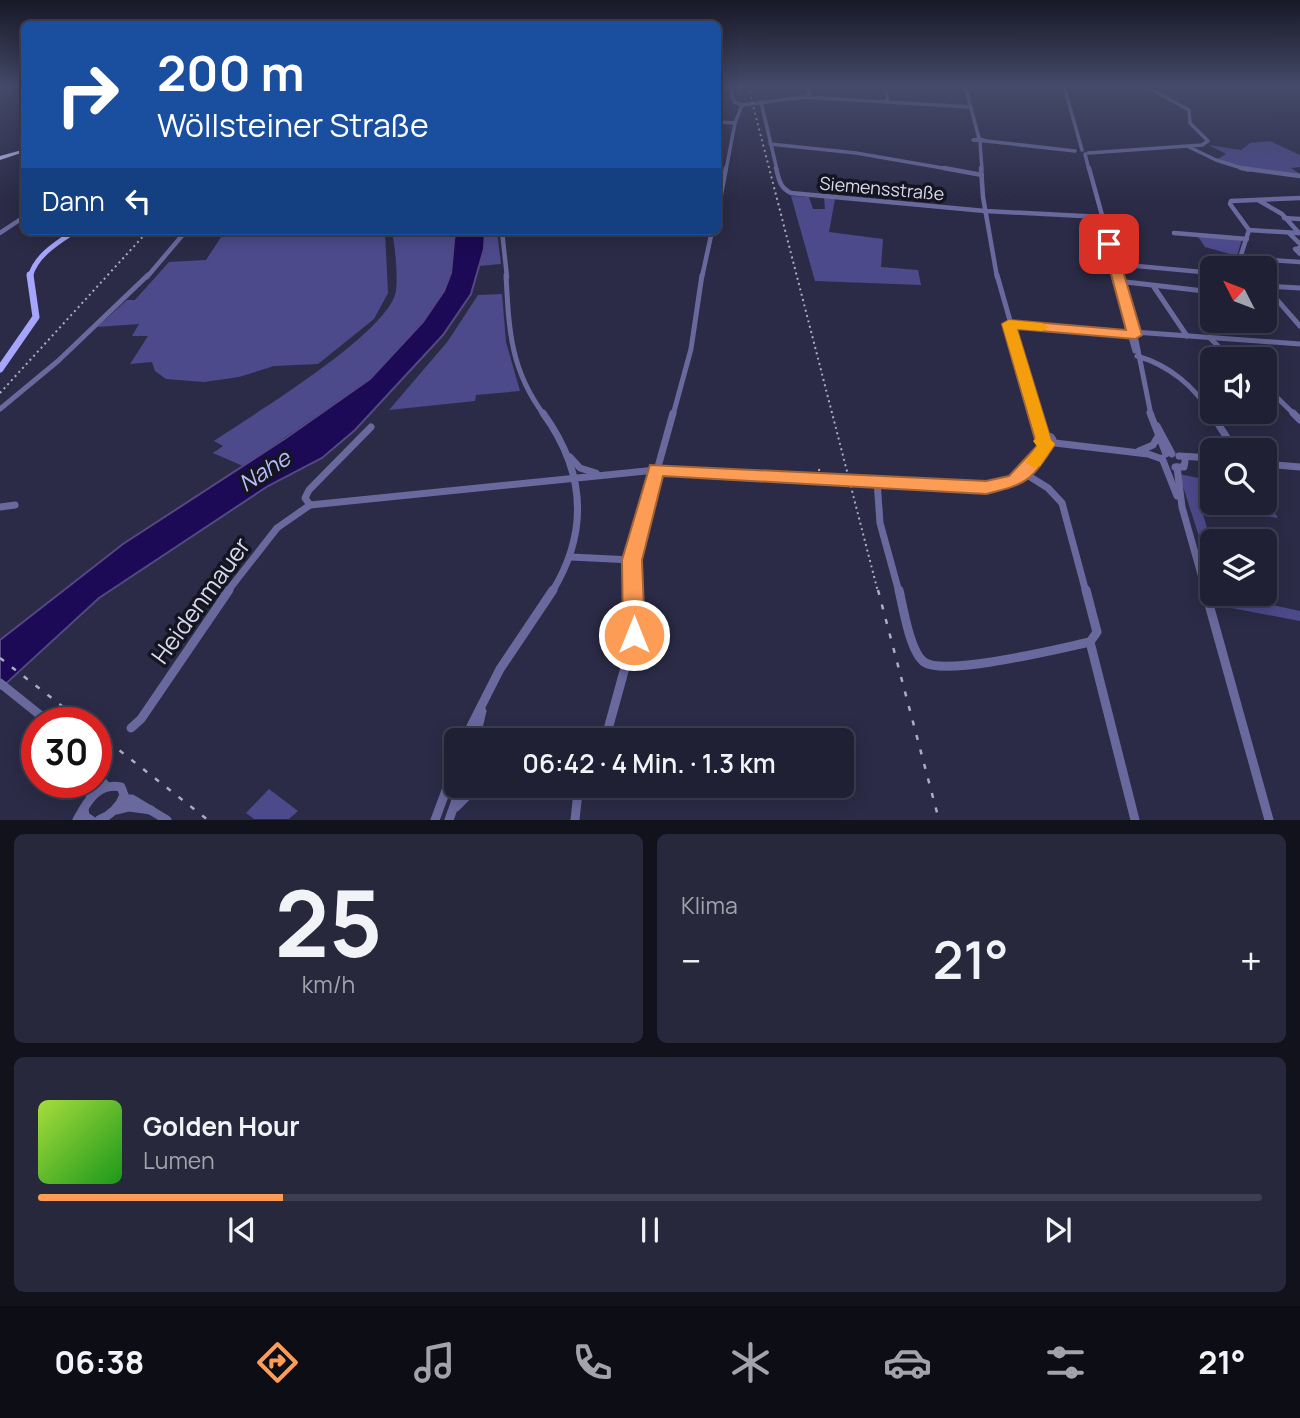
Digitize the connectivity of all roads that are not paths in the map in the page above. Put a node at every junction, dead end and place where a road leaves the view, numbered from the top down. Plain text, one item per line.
1 (735, 124) edge
2 (766, 124) edge
3 (976, 124) edge
4 (1073, 124) edge
5 (1191, 124) edge
6 (981, 141) junction
7 (770, 144) junction
8 (1188, 146) junction
9 (21, 151) edge
10 (1081, 152) junction
11 (0, 157) edge
12 (721, 170) edge
13 (725, 171) junction
14 (982, 175) junction
15 (1300, 176) edge
16 (721, 193) edge
17 (1257, 198) junction
18 (1287, 198) junction
19 (1300, 198) edge
20 (1300, 206) edge
21 (985, 211) junction
22 (1100, 217) junction
23 (1284, 218) junction
24 (21, 219) edge
25 (1300, 219) edge
26 (1249, 230) junction
27 (0, 233) edge
28 (1174, 233) dead end
29 (1289, 233) junction
30 (1300, 233) edge
31 (70, 235) edge
32 (183, 235) edge
33 (503, 235) edge
34 (711, 235) edge
35 (1247, 239) junction
36 (1300, 246) edge
37 (1300, 254) edge
38 (1242, 256) edge
39 (1278, 261) edge
40 (1300, 262) edge
41 (1115, 264) junction
42 (1200, 272) edge
43 (1117, 281) junction
44 (1154, 287) junction
45 (1278, 287) edge
46 (1300, 288) edge
47 (1200, 291) edge
48 (1278, 301) edge
49 (1009, 324) junction
50 (1300, 326) edge
51 (1133, 334) junction
52 (1187, 336) junction
53 (1210, 338) junction
54 (1300, 344) edge
55 (1219, 347) edge
56 (1137, 356) junction
57 (0, 369) edge
58 (1277, 398) edge
59 (0, 409) edge
60 (1154, 418) junction
61 (1300, 420) edge
62 (371, 427) dead end
63 (1157, 437) junction
64 (1228, 438) edge
65 (1048, 442) junction
66 (1138, 451) junction
67 (1130, 452) junction
68 (568, 454) junction
69 (1171, 457) junction
70 (1200, 458) edge
71 (1277, 465) edge
72 (1177, 467) junction
73 (1300, 467) edge
74 (656, 470) junction
75 (638, 471) junction
76 (1024, 473) junction
77 (601, 474) junction
78 (574, 477) junction
79 (545, 480) junction
80 (877, 481) junction
81 (652, 488) junction
82 (577, 493) junction
83 (15, 505) dead end
84 (310, 505) junction
85 (0, 507) edge
86 (1182, 507) junction
87 (571, 556) junction
88 (632, 560) junction
89 (1090, 642) junction
90 (0, 683) edge
91 (484, 702) junction
92 (30, 707) edge
93 (131, 728) dead end
94 (470, 728) edge
95 (478, 728) edge
96 (608, 728) edge
97 (112, 786) edge
98 (444, 796) edge
99 (89, 798) edge
100 (457, 798) edge
101 (466, 798) edge
102 (581, 798) edge
103 (123, 799) junction
104 (84, 807) junction
105 (115, 811) junction
106 (156, 811) junction
107 (451, 815) edge
108 (77, 820) edge
109 (91, 820) edge
110 (99, 820) edge
111 (167, 820) edge
112 (435, 820) edge
113 (575, 820) edge
114 (1135, 820) edge
115 (1269, 820) edge

1 - 13 street
2 - 7 street
3 - 6 street
4 - 10 street
5 - 8 street
6 - 10 street
6 - 14 street
7 - 14 street
7 - 21 street, Siemensstraße
8 - 10 street
8 - 15 street
9 - 11 highway
10 - 22 street
12 - 13 street
13 - 16 street
14 - 21 street
17 - 18 street
17 - 23 street
17 - 26 street
18 - 19 street
18 - 20 street
21 - 22 street, Siemensstraße
21 - 49 street
22 - 41 street
22 - 43 street
23 - 25 street
23 - 30 street
24 - 27 street
26 - 29 street
26 - 35 street
28 - 35 street
29 - 30 street
29 - 36 street
31 - 57 main road
32 - 59 street
33 - 68 street
34 - 74 street
35 - 38 street
36 - 37 street
39 - 40 street
41 - 42 street
41 - 43 street
43 - 44 street
43 - 51 street
44 - 47 street
44 - 52 street
45 - 46 street
48 - 50 street
49 - 51 street
49 - 65 street
51 - 52 street
51 - 56 street
52 - 53 street
53 - 54 street
53 - 55 street
56 - 60 street
56 - 64 street
58 - 61 street
60 - 63 street
60 - 69 street
62 - 84 street
63 - 66 street
63 - 69 street
65 - 67 street
65 - 76 street
66 - 67 street
66 - 69 street
67 - 69 street
68 - 77 street
68 - 78 street
69 - 70 street
69 - 72 street
69 - 72 street
69 - 86 street
71 - 73 street
72 - 86 street
74 - 75 street, Heidenmauer
74 - 80 street, Heidenmauer
74 - 81 street
75 - 77 street, Heidenmauer
75 - 81 street
76 - 80 street, Heidenmauer
76 - 89 street
77 - 78 street, Heidenmauer
78 - 79 street, Heidenmauer
78 - 82 street
79 - 82 street, Heidenmauer
79 - 84 street, Heidenmauer
80 - 89 street
81 - 88 street
82 - 87 street
83 - 85 street
84 - 93 street, Heidenmauer
86 - 115 street
87 - 88 street
87 - 91 street
88 - 96 street
89 - 114 street
90 - 92 street
91 - 94 street
91 - 95 street
97 - 103 street
98 - 112 street
99 - 104 street
100 - 107 street
101 - 107 street
102 - 113 street
103 - 105 street
103 - 106 street
104 - 108 street
104 - 109 street
105 - 106 street
105 - 110 street
106 - 111 street

